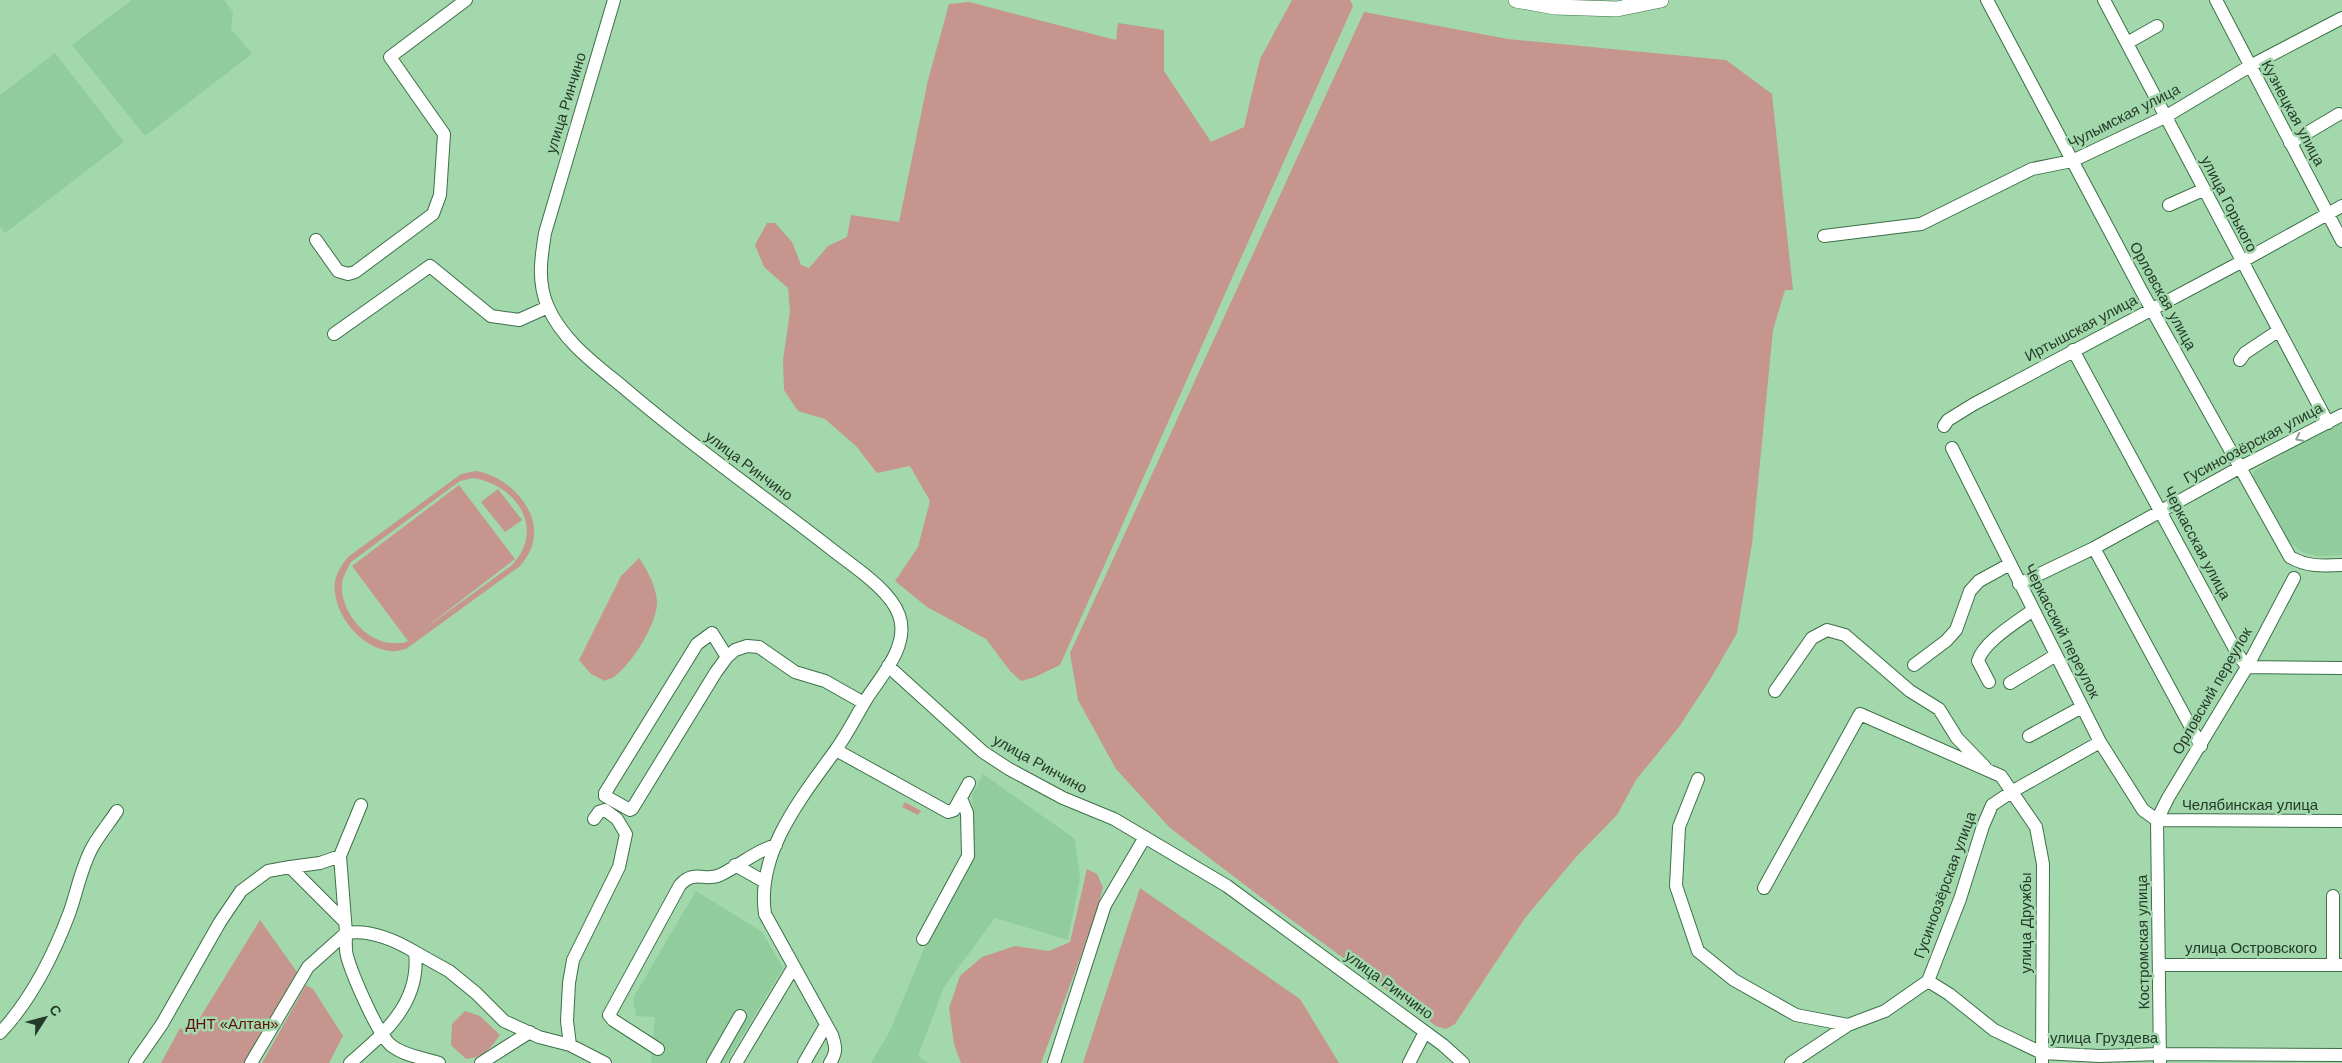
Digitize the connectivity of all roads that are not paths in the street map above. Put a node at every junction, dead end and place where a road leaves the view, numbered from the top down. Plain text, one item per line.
1 (466, 0) edge
2 (614, 0) edge
3 (1516, 0) edge
4 (1661, 0) edge
5 (1987, 0) edge
6 (2104, 0) edge
7 (2216, 0) edge
8 (2342, 18) edge
9 (2157, 26) dead end
10 (2127, 44) junction
11 (2250, 66) junction
12 (2339, 114) dead end
13 (2165, 117) junction
14 (2290, 143) junction
15 (2072, 161) junction
16 (2203, 190) junction
17 (2169, 205) dead end
18 (2342, 206) edge
19 (2328, 214) junction
20 (1824, 236) dead end
21 (316, 240) dead end
22 (2342, 241) edge
23 (2241, 262) junction
24 (548, 307) junction
25 (2151, 309) junction
26 (2278, 331) junction
27 (334, 334) dead end
28 (2073, 350) junction
29 (2240, 360) dead end
30 (2342, 415) edge
31 (2328, 423) junction
32 (1944, 426) dead end
33 (1952, 448) dead end
34 (2239, 468) junction
35 (2161, 510) junction
36 (2094, 548) junction
37 (2010, 564) junction
38 (2342, 565) edge
39 (2294, 578) dead end
40 (2019, 584) junction
41 (2032, 610) junction
42 (2056, 656) junction
43 (727, 657) junction
44 (1914, 665) dead end
45 (888, 666) junction
46 (2247, 667) junction
47 (2342, 668) edge
48 (1989, 682) dead end
49 (2010, 683) dead end
50 (1775, 691) dead end
51 (864, 703) junction
52 (2082, 707) junction
53 (2029, 736) dead end
54 (2100, 742) junction
55 (2201, 746) junction
56 (836, 750) junction
57 (1988, 771) junction
58 (1698, 779) dead end
59 (969, 783) dead end
60 (2013, 791) junction
61 (961, 798) junction
62 (361, 805) dead end
63 (117, 811) dead end
64 (594, 819) dead end
65 (2158, 820) junction
66 (2342, 821) edge
67 (1145, 836) junction
68 (776, 845) junction
69 (340, 856) junction
70 (735, 865) junction
71 (290, 867) junction
72 (765, 882) junction
73 (1764, 888) dead end
74 (2332, 896) dead end
75 (345, 927) junction
76 (923, 939) dead end
77 (416, 952) junction
78 (2337, 964) edge
79 (2159, 965) junction
80 (793, 968) junction
81 (1928, 981) junction
82 (740, 1016) dead end
83 (826, 1024) junction
84 (1848, 1025) junction
85 (530, 1032) junction
86 (1425, 1032) junction
87 (0, 1033) edge
88 (382, 1035) junction
89 (570, 1045) junction
90 (658, 1049) dead end
91 (2342, 1056) edge
92 (2042, 1058) edge
93 (2160, 1059) edge
94 (1464, 1062) edge
95 (135, 1063) edge
96 (251, 1063) edge
97 (350, 1063) edge
98 (440, 1063) edge
99 (482, 1063) edge
100 (605, 1063) edge
101 (713, 1063) edge
102 (736, 1063) edge
103 (804, 1063) edge
104 (830, 1063) edge
105 (1054, 1063) edge
106 (1409, 1063) edge
107 (1791, 1063) edge

1 - 21 street
2 - 24 street, улица Ринчино
3 - 4 main road
5 - 15 street, Орловская улица
6 - 10 street, улица Горького
7 - 11 street, Кузнецкая улица
8 - 11 street, Чулымская улица
9 - 10 street
10 - 13 street, улица Горького
11 - 13 street, Чулымская улица
11 - 14 street, Кузнецкая улица
12 - 14 street
13 - 15 street, Чулымская улица
13 - 16 street, улица Горького
14 - 19 street, Кузнецкая улица
15 - 20 street, Чулымская улица
15 - 25 street, Орловская улица
16 - 17 street
16 - 23 street, улица Горького
18 - 19 street, Иртышская улица
19 - 22 street, Кузнецкая улица
19 - 23 street, Иртышская улица
23 - 25 street, Иртышская улица
23 - 26 street, улица Горького
24 - 27 street
24 - 45 street, улица Ринчино
25 - 28 street, Иртышская улица
25 - 34 street, Орловская улица
26 - 29 street
26 - 31 street, улица Горького
28 - 32 street, Иртышская улица
28 - 35 street, Черкасская улица
30 - 31 street, Гусиноозёрская улица
31 -> 34 street, Гусиноозёрская улица
33 - 37 street, Черкасский переулок
34 - 35 street, Гусиноозёрская улица
34 - 38 street, Орловская улица
35 - 36 street, Гусиноозёрская улица
35 - 46 street, Черкасская улица
36 - 40 street, Гусиноозёрская улица
36 - 55 street
37 - 40 street, Черкасский переулок
37 - 44 street
39 - 46 street, Орловский переулок
40 - 41 street, Черкасский переулок
41 - 42 street, Черкасский переулок
41 - 48 street
42 - 49 street
42 - 52 street, Черкасский переулок
43 - 43 street
43 - 51 street
45 - 51 street
45 - 67 street, улица Ринчино
46 - 47 street
46 - 55 street, Орловский переулок
50 - 57 street
51 - 56 street
52 - 53 street
52 - 54 street, Черкасский переулок
54 - 60 street, Гусиноозёрская улица
54 - 65 street, Черкасский переулок
55 - 65 street, Орловский переулок
56 - 61 street
56 - 68 street
57 - 60 street, улица Дружбы
57 - 73 street
58 - 84 street
59 - 61 street
60 - 81 street, Гусиноозёрская улица
60 - 92 street, улица Дружбы
61 - 76 street
62 - 69 street
63 - 87 street
64 - 89 street
65 - 66 street, Челябинская улица
65 - 79 street, Костромская улица
67 - 86 street, улица Ринчино
67 - 105 street
68 - 70 street
68 - 72 street
69 - 71 street
69 - 75 street
70 - 72 street
70 - 90 street
71 - 75 street
71 - 95 street
72 - 80 street
74 - 78 street
75 - 77 street
75 - 88 street
75 - 96 street
77 - 85 street
77 - 88 street
78 - 79 street, улица Островского
79 - 93 street, Костромская улица
80 - 83 street
80 - 102 street
81 - 84 street
81 - 92 street, улица Груздева
82 - 101 street
83 - 103 street
83 - 104 street
84 - 107 street
85 - 89 street
85 - 99 street
86 - 94 street, улица Ринчино
86 - 106 street
88 - 97 street
88 - 98 street
89 - 100 street
91 - 93 street, улица Груздева
92 - 93 street, улица Груздева

